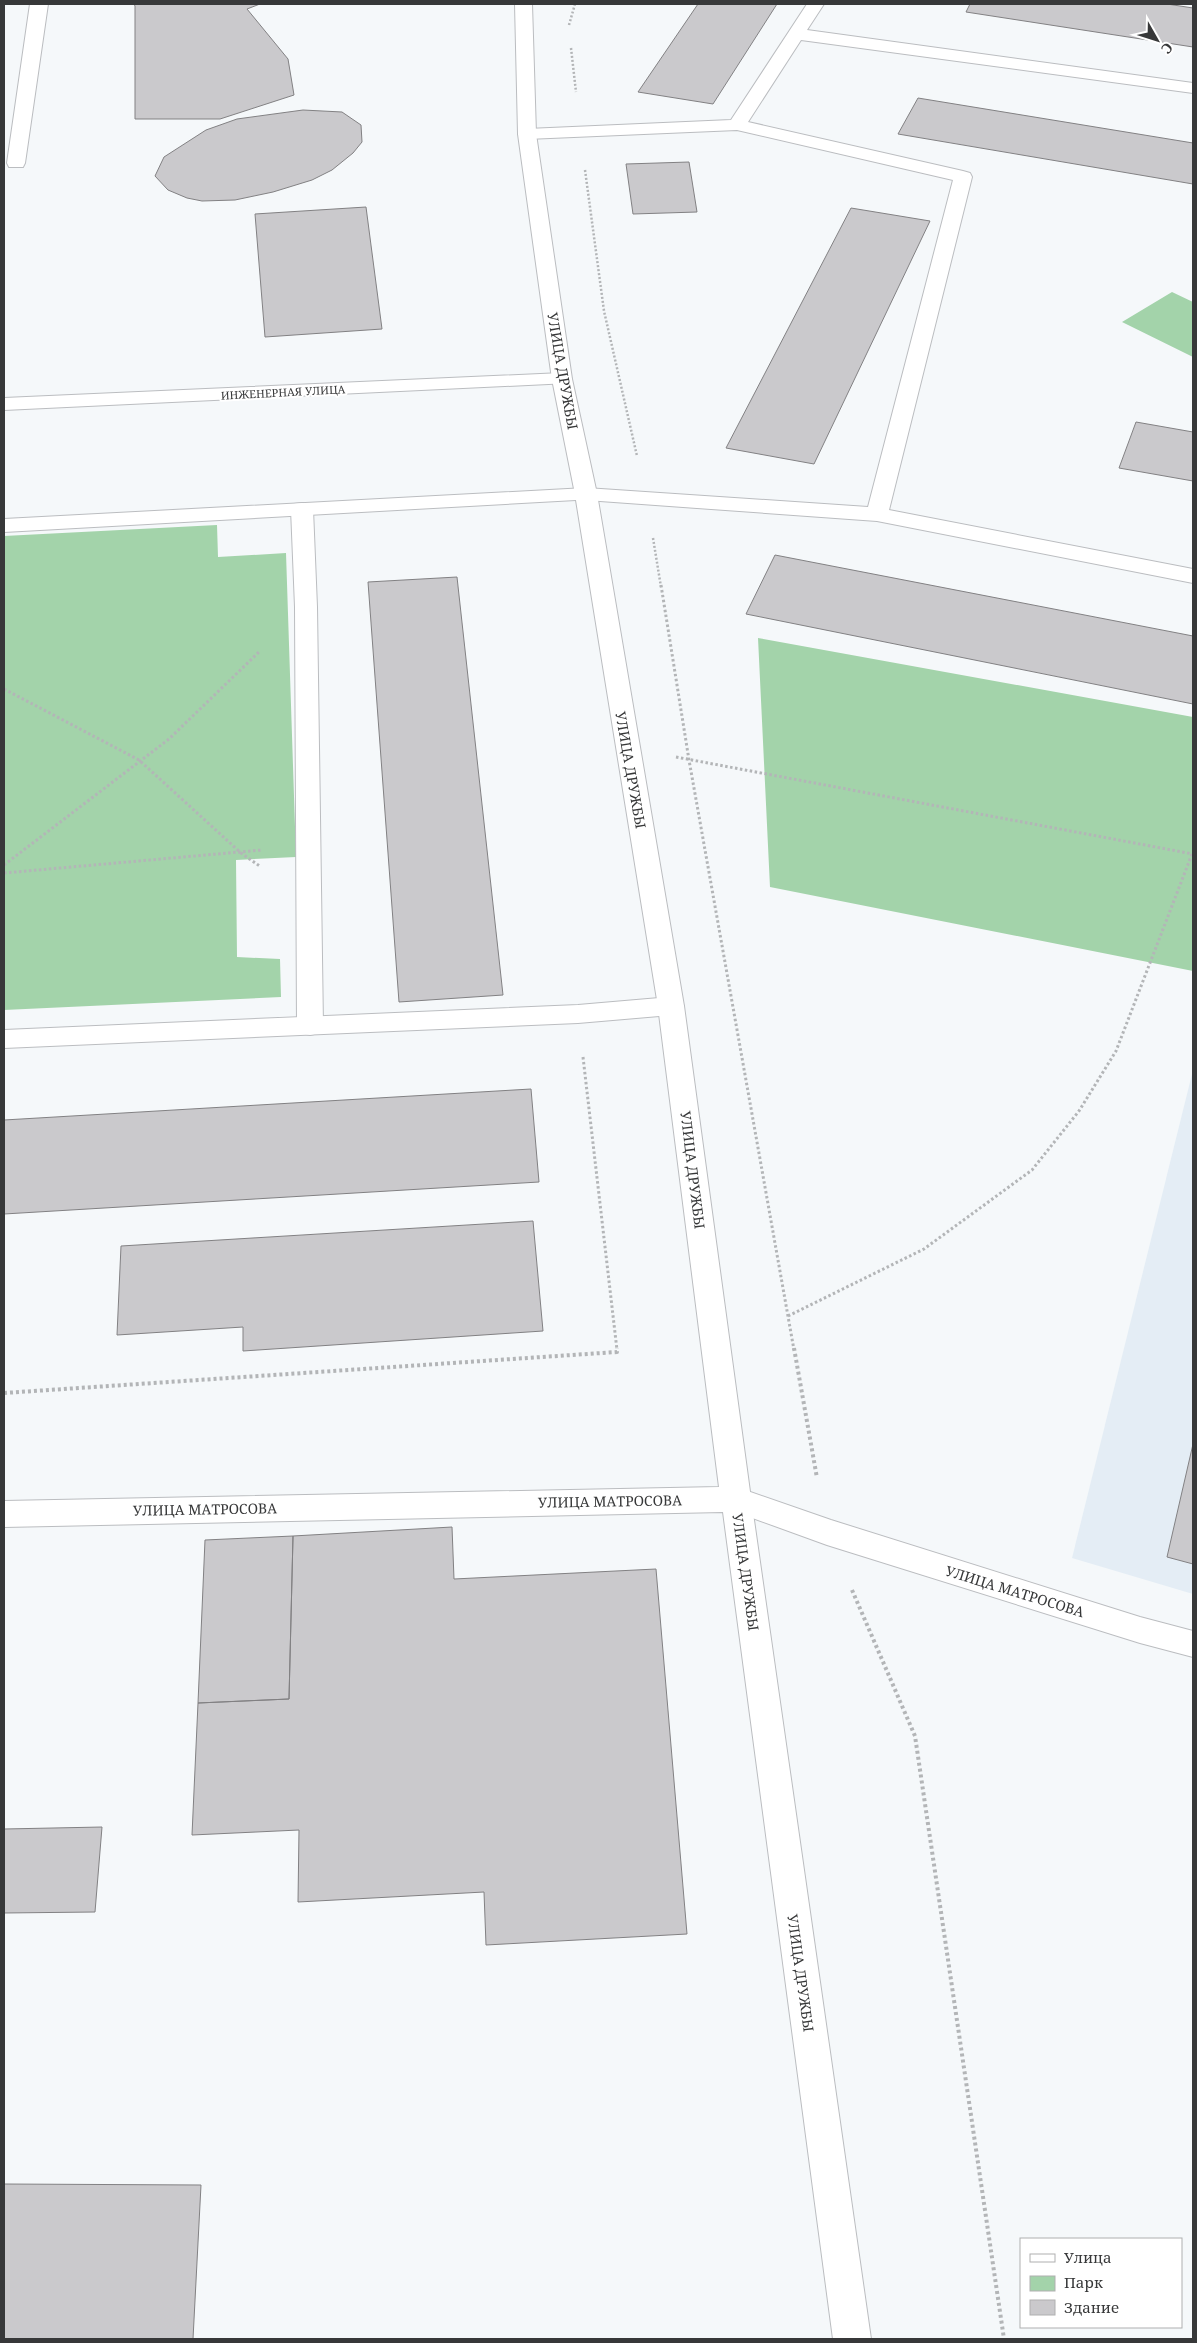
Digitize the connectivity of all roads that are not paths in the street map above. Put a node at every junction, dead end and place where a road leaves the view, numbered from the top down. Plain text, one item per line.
1 (39, 4) edge
2 (523, 4) edge
3 (815, 4) edge
4 (796, 34) junction
5 (1193, 88) edge
6 (737, 125) junction
7 (527, 134) junction
8 (16, 162) dead end
9 (562, 379) junction
10 (4, 404) edge
11 (586, 494) junction
12 (302, 509) junction
13 (877, 514) junction
14 (4, 526) edge
15 (1193, 576) edge
16 (672, 1006) junction
17 (310, 1026) junction
18 (4, 1039) edge
19 (736, 1499) junction
20 (4, 1514) edge
21 (1193, 1644) edge
22 (852, 2339) edge

1 - 8 street
2 - 7 street, УЛИЦА ДРУЖБЫ
3 - 4 street
4 - 5 street
4 - 6 street
6 - 7 street
6 - 13 street
7 - 9 street, УЛИЦА ДРУЖБЫ
9 - 10 street, ИНЖЕНЕРНАЯ УЛИЦА
9 - 11 street, УЛИЦА ДРУЖБЫ
11 - 12 street
11 - 13 street
11 - 16 street, УЛИЦА ДРУЖБЫ
12 - 14 street
12 - 17 street
13 - 15 street
16 - 17 street
16 - 19 street, УЛИЦА ДРУЖБЫ
17 - 18 street
19 - 20 street, УЛИЦА МАТРОСОВА
19 - 21 street, УЛИЦА МАТРОСОВА
19 - 22 street, УЛИЦА ДРУЖБЫ

